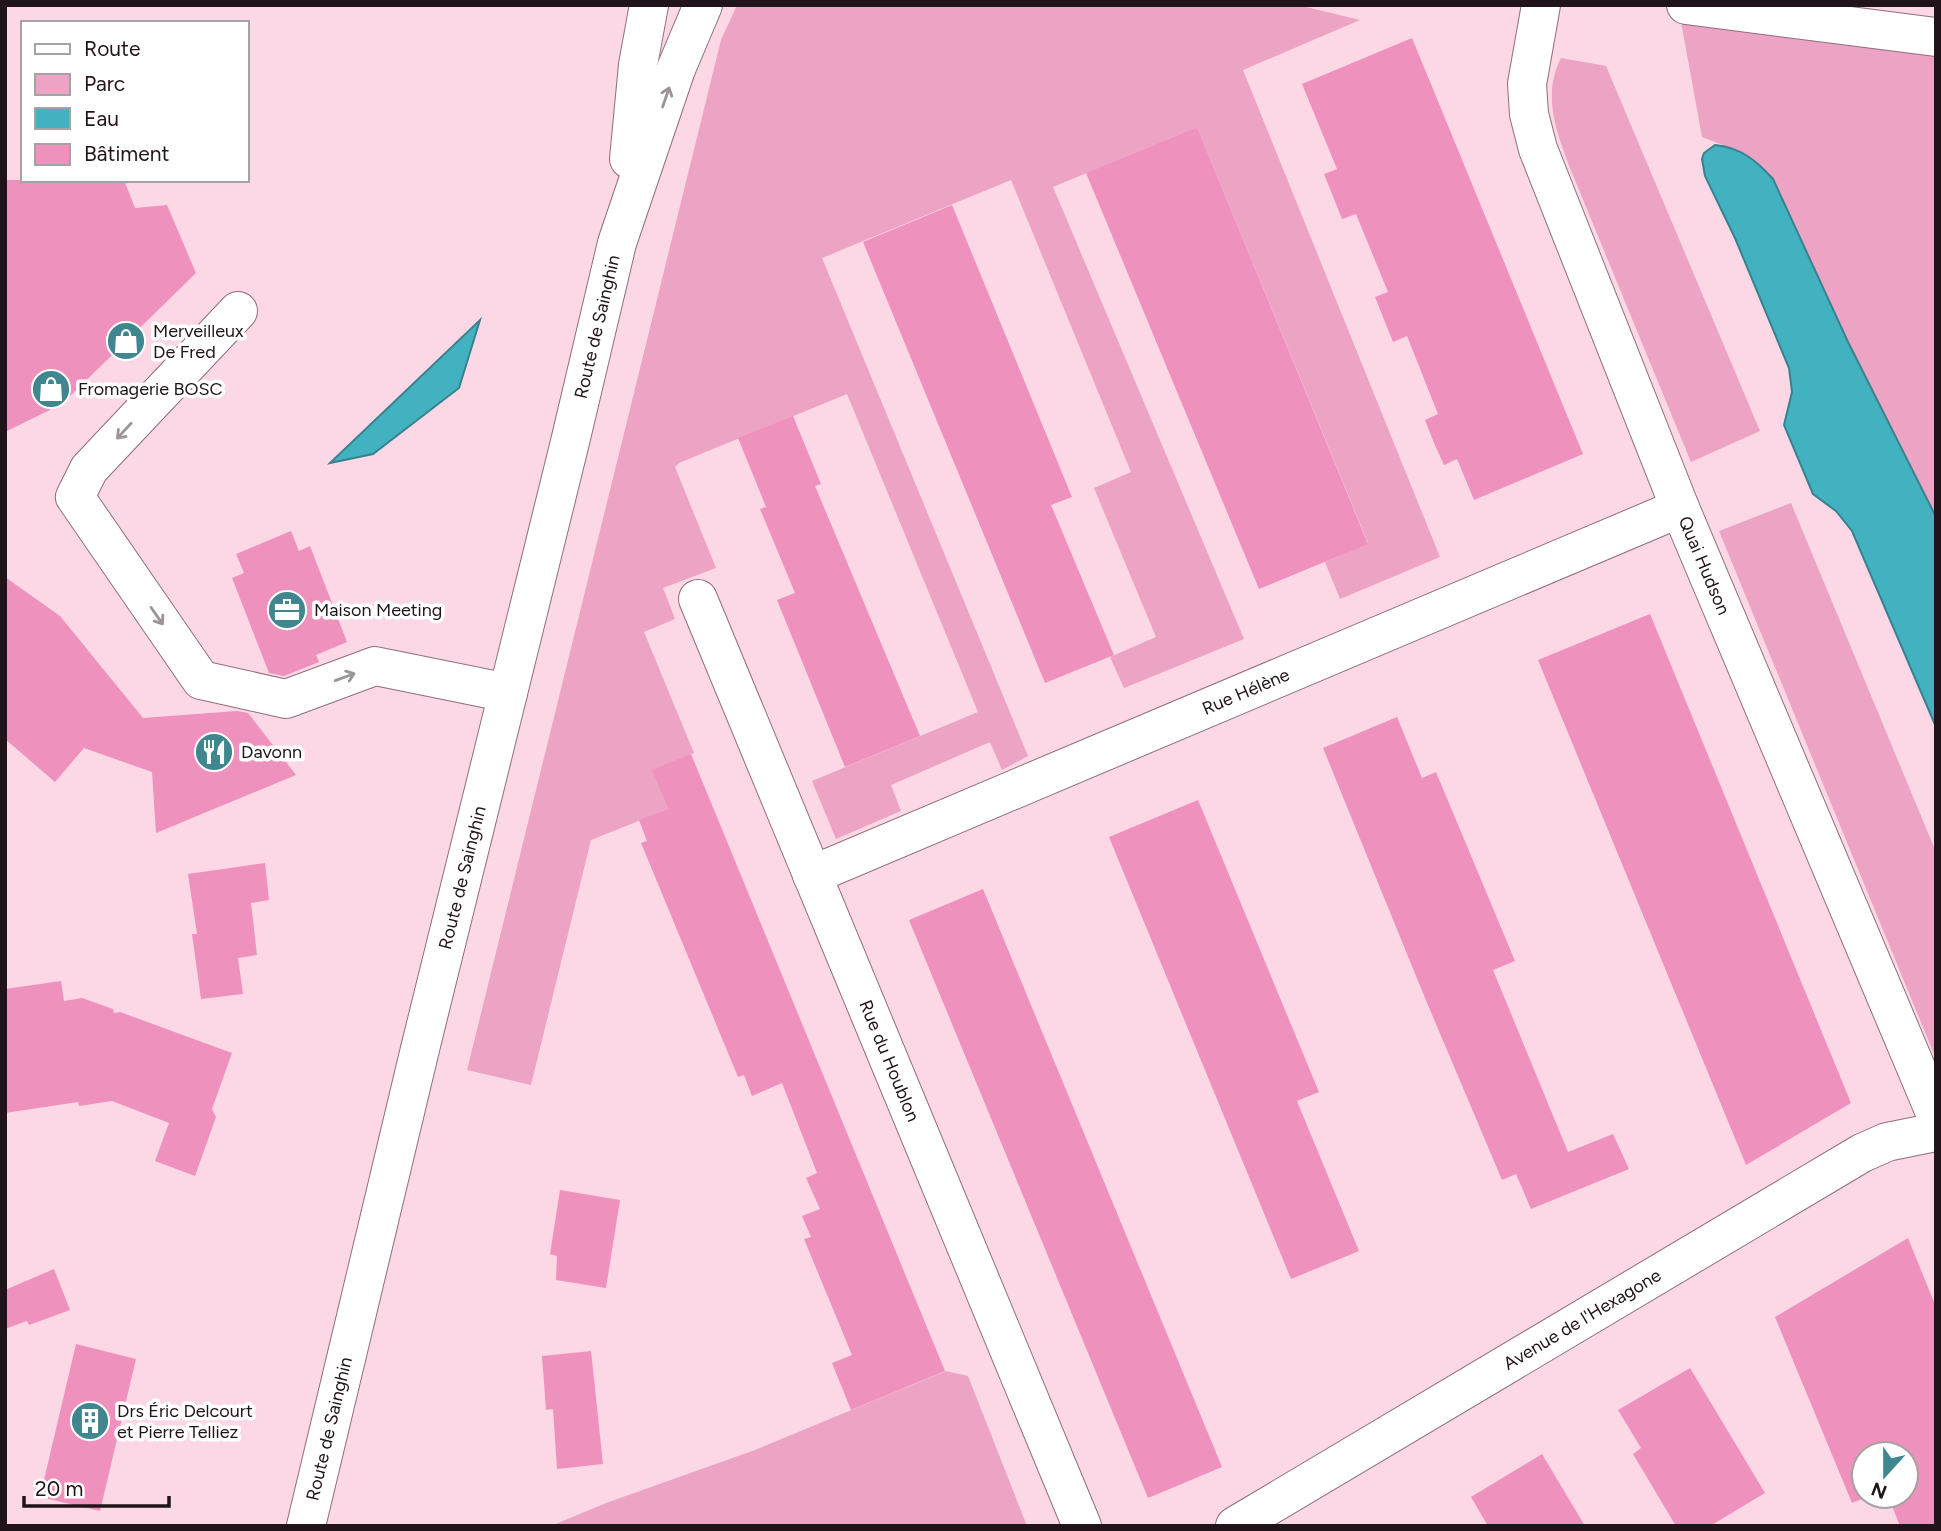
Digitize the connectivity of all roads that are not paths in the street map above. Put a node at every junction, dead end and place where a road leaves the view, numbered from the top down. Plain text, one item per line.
1 (649, 5) edge
2 (702, 5) edge
3 (1541, 5) edge
4 (1686, 5) edge
5 (1936, 37) edge
6 (620, 232) junction
7 (238, 310) dead end
8 (1680, 508) junction
9 (698, 599) dead end
10 (508, 693) junction
11 (812, 875) junction
12 (1936, 1115) edge
13 (1936, 1132) edge
14 (306, 1526) edge
15 (1082, 1526) edge
16 (1236, 1526) edge

1 - 6 street, Route de Sainghin
6 -> 2 street, Route de Sainghin
3 - 8 street, Quai Hudson
4 - 5 street
6 - 10 street, Route de Sainghin
7 -> 10 street
8 - 11 street, Rue Hélène
8 - 12 street, Quai Hudson
9 - 11 street, Rue du Houblon
10 - 14 street, Route de Sainghin
11 - 15 street, Rue du Houblon
13 - 16 street, Avenue de l'Hexagone

